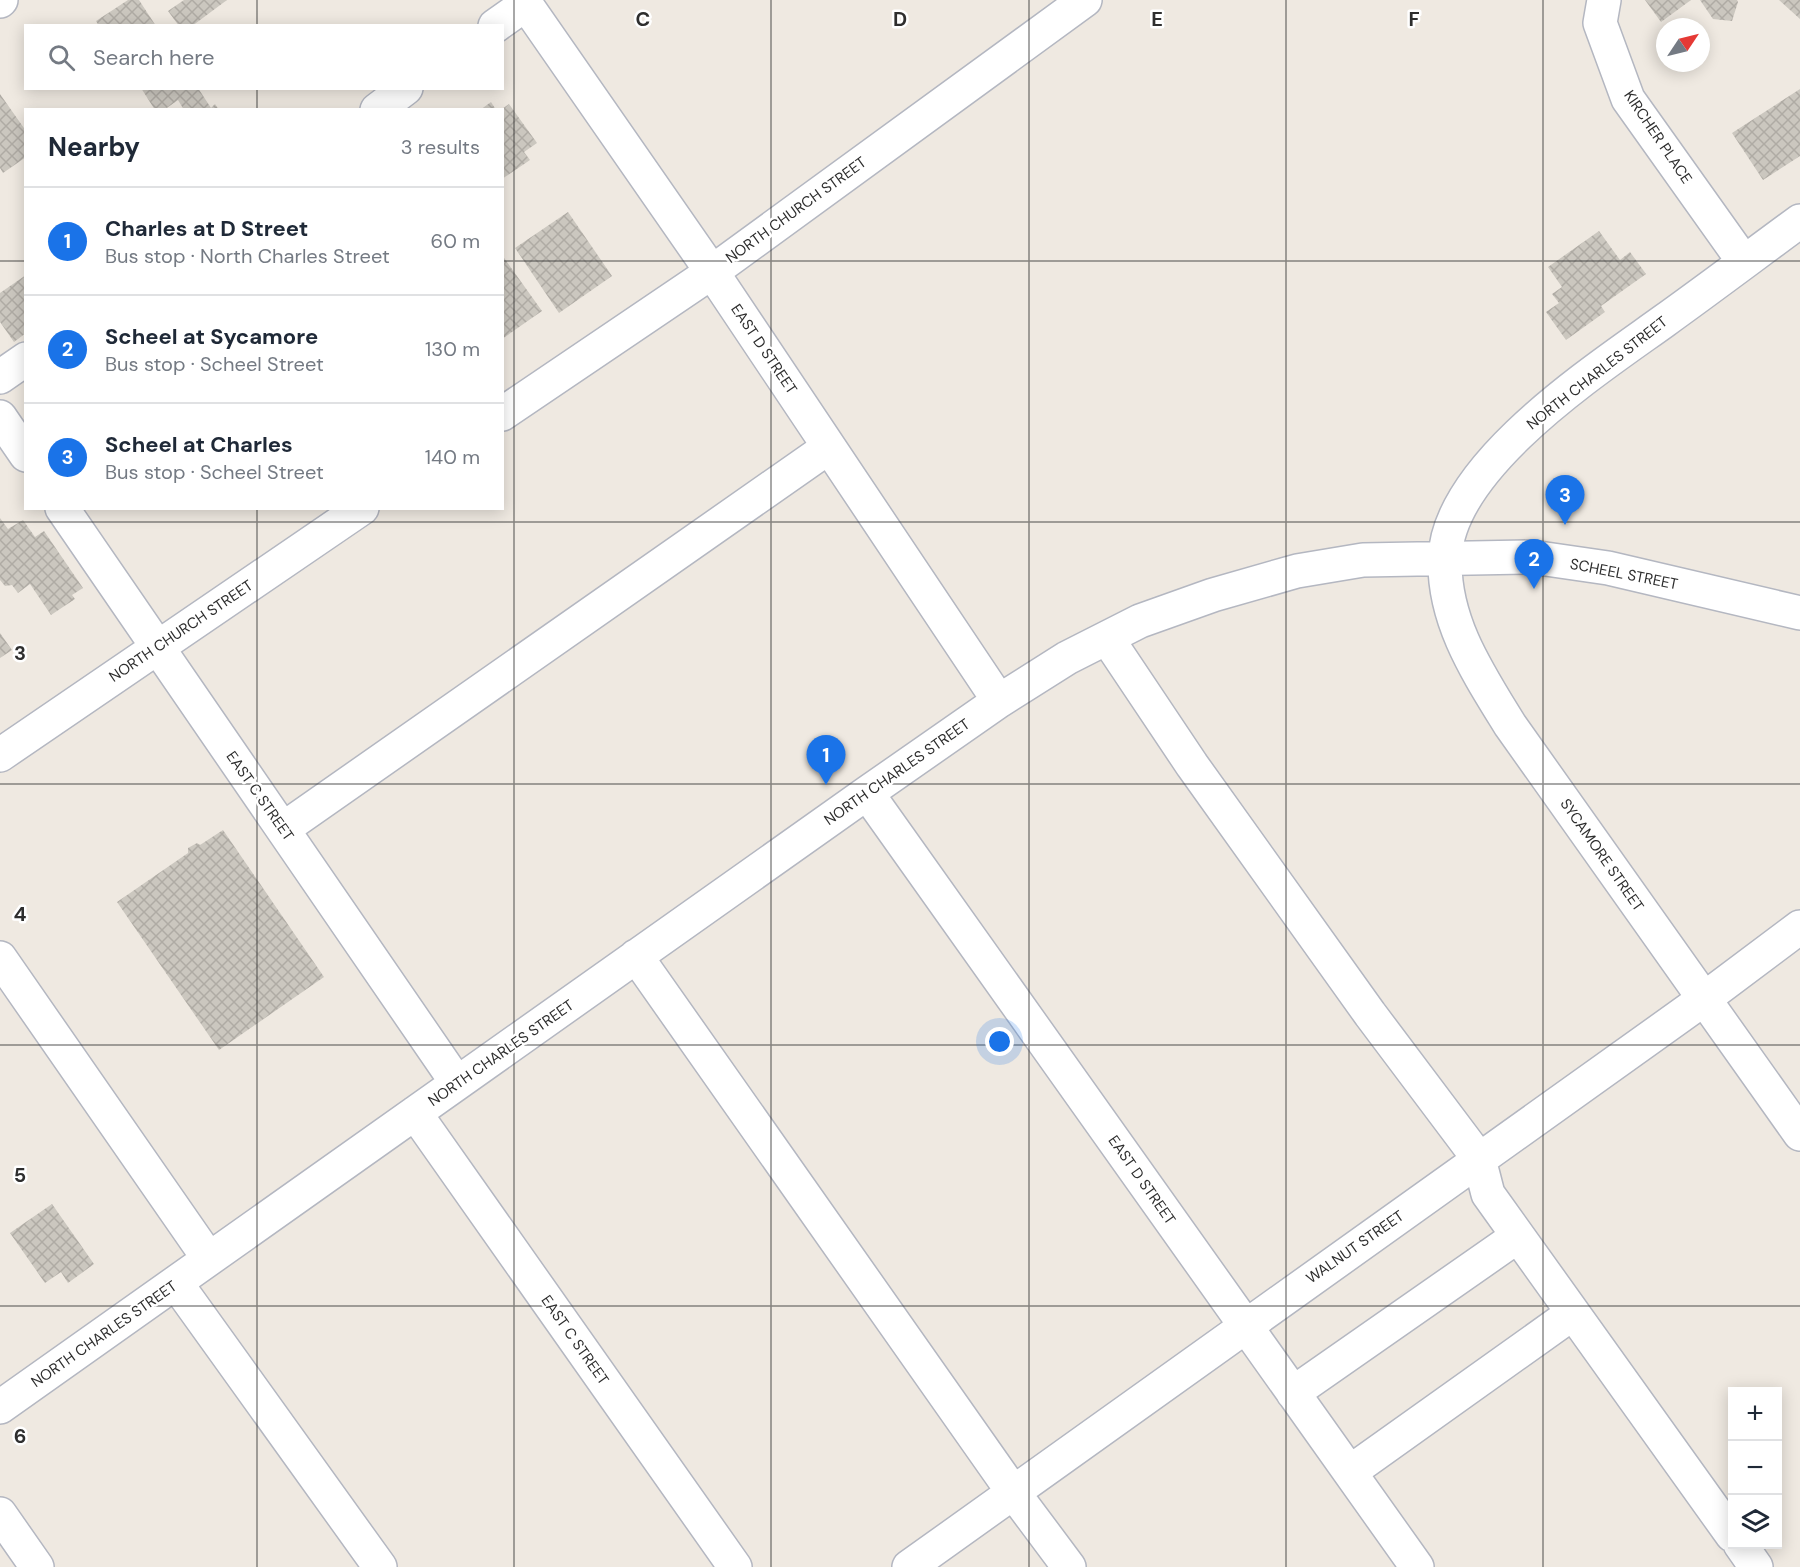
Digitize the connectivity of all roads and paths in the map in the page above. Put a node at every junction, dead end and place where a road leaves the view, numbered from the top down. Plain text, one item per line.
1 (1085, 0) edge
2 (1604, 0) edge
3 (524, 2) edge
4 (497, 24) edge
5 (403, 90) edge
6 (380, 108) edge
7 (1800, 221) edge
8 (1744, 262) junction
9 (712, 272) junction
10 (24, 360) edge
11 (0, 377) edge
12 (504, 413) edge
13 (0, 417) edge
14 (829, 447) junction
15 (24, 452) edge
16 (63, 510) edge
17 (359, 510) edge
18 (1445, 557) junction
19 (1800, 613) edge
20 (1107, 638) junction
21 (157, 647) junction
22 (999, 701) junction
23 (0, 755) edge
24 (867, 793) junction
25 (282, 830) junction
26 (1800, 927) edge
27 (636, 956) junction
28 (0, 958) edge
29 (1704, 999) junction
30 (457, 1083) junction
31 (415, 1113) junction
32 (1800, 1134) edge
33 (1479, 1159) junction
34 (1518, 1236) junction
35 (209, 1259) junction
36 (176, 1283) junction
37 (1573, 1313) junction
38 (1245, 1326) junction
39 (1293, 1393) junction
40 (0, 1407) edge
41 (1350, 1472) junction
42 (1013, 1492) junction
43 (0, 1514) edge
44 (1728, 1529) edge
45 (1743, 1549) edge
46 (37, 1567) edge
47 (380, 1567) edge
48 (735, 1567) edge
49 (909, 1567) edge
50 (1069, 1567) edge
51 (1418, 1567) edge
52 (1756, 1567) edge

1 - 9 street, NORTH CHURCH STREET
2 - 8 street, KIRCHER PLACE
3 - 4 street
3 - 9 street, EAST D STREET
5 - 6 street
7 - 8 street, NORTH CHARLES STREET
8 - 18 street, NORTH CHARLES STREET
9 - 12 street, NORTH CHURCH STREET
9 - 14 street, EAST D STREET
10 - 11 street
13 - 15 street
14 - 22 street, EAST D STREET
14 - 25 street
16 - 21 street, EAST C STREET
17 - 21 street, NORTH CHURCH STREET
18 - 19 street, SCHEEL STREET
18 - 20 street, NORTH CHARLES STREET
18 - 29 street, SYCAMORE STREET
20 - 22 street, NORTH CHARLES STREET
20 - 33 street
21 - 23 street, NORTH CHURCH STREET
21 - 25 street, EAST C STREET
22 - 24 street, NORTH CHARLES STREET
24 - 27 street, NORTH CHARLES STREET
24 - 38 street, EAST D STREET
25 - 30 street, EAST C STREET
26 - 29 street, WALNUT STREET
27 - 30 street, NORTH CHARLES STREET
27 - 42 street
28 - 35 street
29 - 32 street, SYCAMORE STREET
29 - 33 street, WALNUT STREET
30 - 31 street, NORTH CHARLES STREET
31 - 35 street, NORTH CHARLES STREET
31 - 48 street, EAST C STREET
33 - 34 street
33 - 38 street, WALNUT STREET
34 - 37 street
34 - 39 street
35 - 36 street, NORTH CHARLES STREET
36 - 40 street, NORTH CHARLES STREET
36 - 47 street
37 - 41 street
37 - 44 street
38 - 39 street, EAST D STREET
38 - 42 street, WALNUT STREET
39 - 41 street, EAST D STREET
41 - 51 street, EAST D STREET
42 - 49 street, WALNUT STREET
42 - 50 street
43 - 46 street
45 - 52 street

